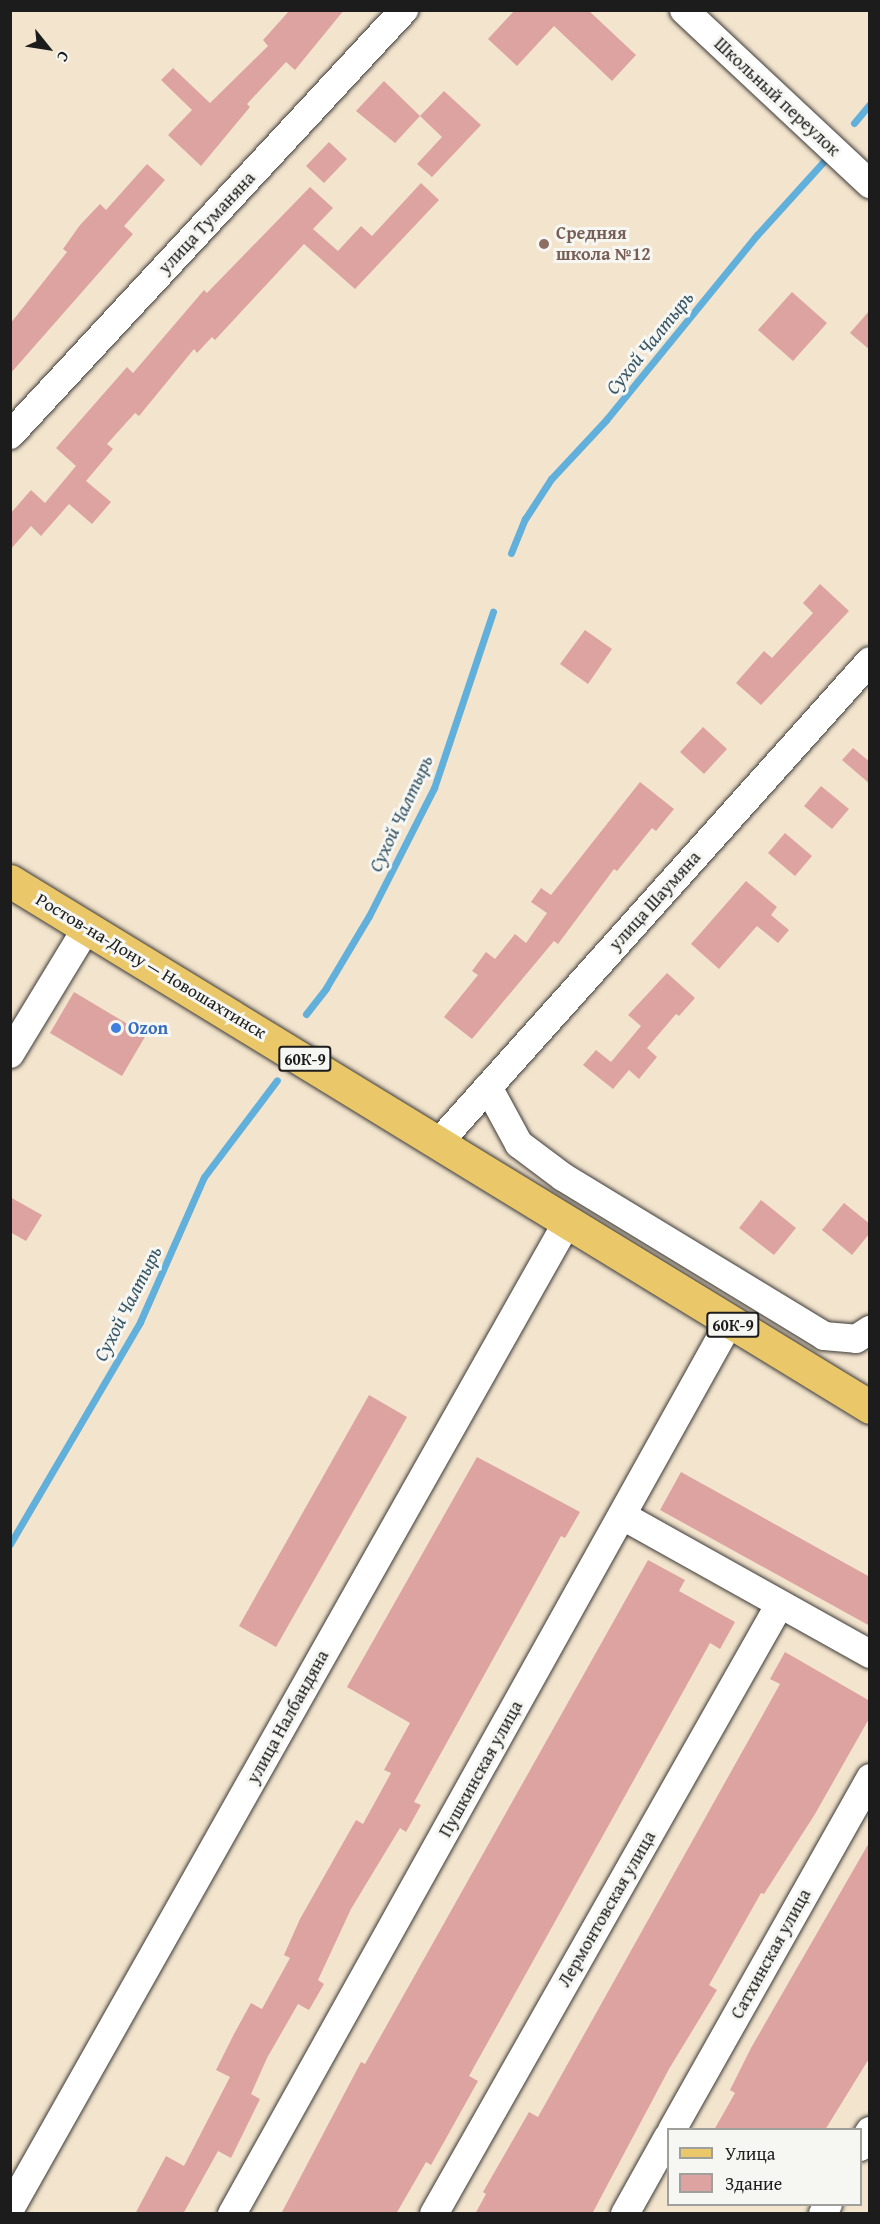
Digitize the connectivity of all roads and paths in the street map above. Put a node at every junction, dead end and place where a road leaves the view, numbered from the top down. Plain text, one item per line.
1 (404, 10) edge
2 (684, 10) edge
3 (870, 184) edge
4 (10, 435) edge
5 (870, 661) edge
6 (10, 881) edge
7 (10, 895) edge
8 (81, 937) junction
9 (10, 1053) edge
10 (488, 1087) junction
11 (440, 1141) junction
12 (565, 1226) junction
13 (597, 1242) junction
14 (729, 1323) junction
15 (870, 1330) edge
16 (870, 1407) edge
17 (622, 1516) junction
18 (780, 1604) junction
19 (870, 1654) edge
20 (870, 1778) edge
21 (673, 2128) edge
22 (870, 2131) edge
23 (667, 2141) edge
24 (862, 2145) edge
25 (10, 2209) edge
26 (232, 2214) edge
27 (434, 2214) edge
28 (626, 2214) edge

1 - 4 street, улица Туманяна
2 - 3 street, Школьный переулок
5 - 10 street, улица Шаумяна
6 - 11 main road, Ростов-на-Дону — Новошахтинск / 60К-9
7 - 8 main road, Ростов-на-Дону — Новошахтинск / 60К-9
8 - 9 street
8 - 12 main road, Ростов-на-Дону — Новошахтинск / 60К-9
10 - 11 street, улица Шаумяна
10 - 15 street
11 - 13 main road, Ростов-на-Дону — Новошахтинск / 60К-9
12 - 13 main road, Ростов-на-Дону — Новошахтинск / 60К-9
12 - 25 street, улица Налбандяна
13 - 14 main road, Ростов-на-Дону — Новошахтинск / 60К-9
14 - 16 main road, Ростов-на-Дону — Новошахтинск / 60К-9
14 - 17 street, Пушкинская улица
17 - 18 street
17 - 26 street, Пушкинская улица
18 - 19 street
18 - 27 street, Лермонтовская улица
20 - 21 street, Сатхинская улица
22 - 24 street
23 - 28 street

